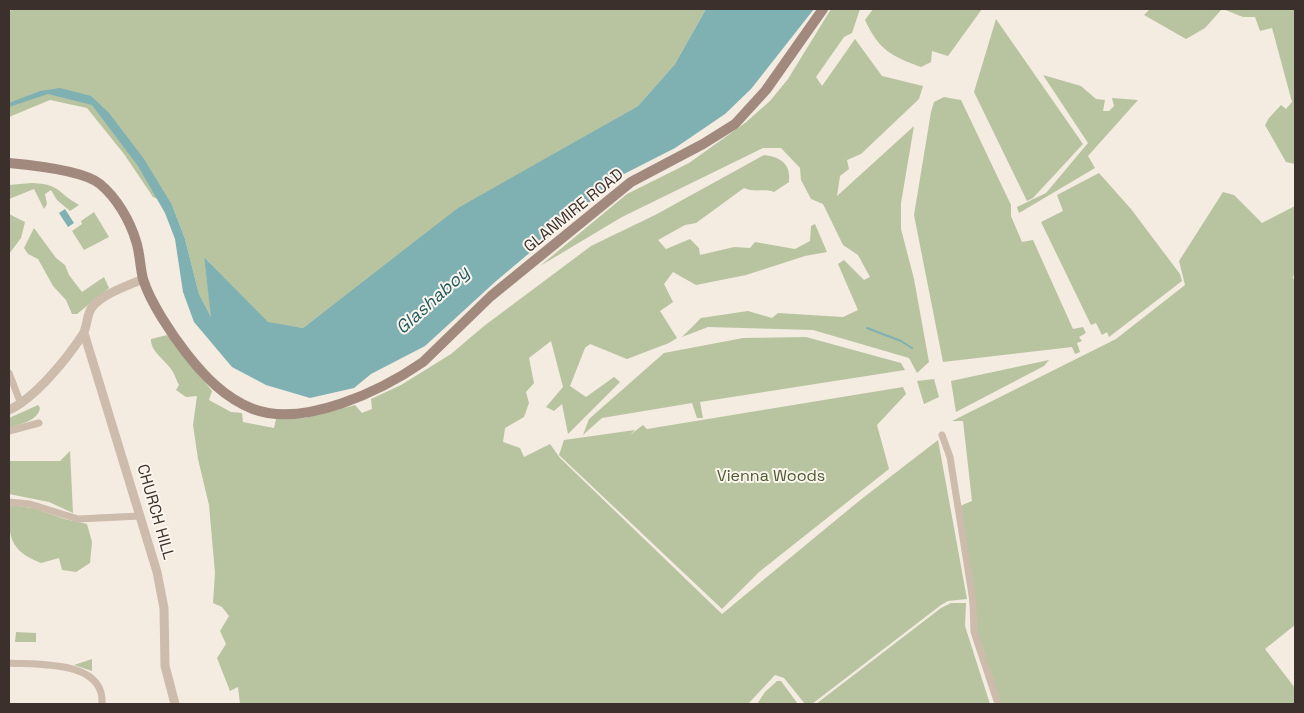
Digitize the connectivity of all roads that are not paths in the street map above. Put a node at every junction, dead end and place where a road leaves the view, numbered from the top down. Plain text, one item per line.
1 (823, 9) edge
2 (9, 163) edge
3 (144, 279) junction
4 (84, 333) junction
5 (9, 373) edge
6 (21, 404) junction
7 (9, 410) edge
8 (39, 423) dead end
9 (9, 431) edge
10 (942, 435) dead end
11 (9, 502) edge
12 (140, 516) junction
13 (9, 663) edge
14 (102, 704) edge
15 (175, 704) edge
16 (998, 704) edge

1 - 3 main road, GLANMIRE ROAD
2 - 3 main road, GLANMIRE ROAD
3 - 4 street
4 - 6 street
4 - 12 street, CHURCH HILL
5 - 6 street
6 - 7 street
8 - 9 street
10 - 16 street
11 - 12 street
12 - 15 street, CHURCH HILL
13 - 14 street

